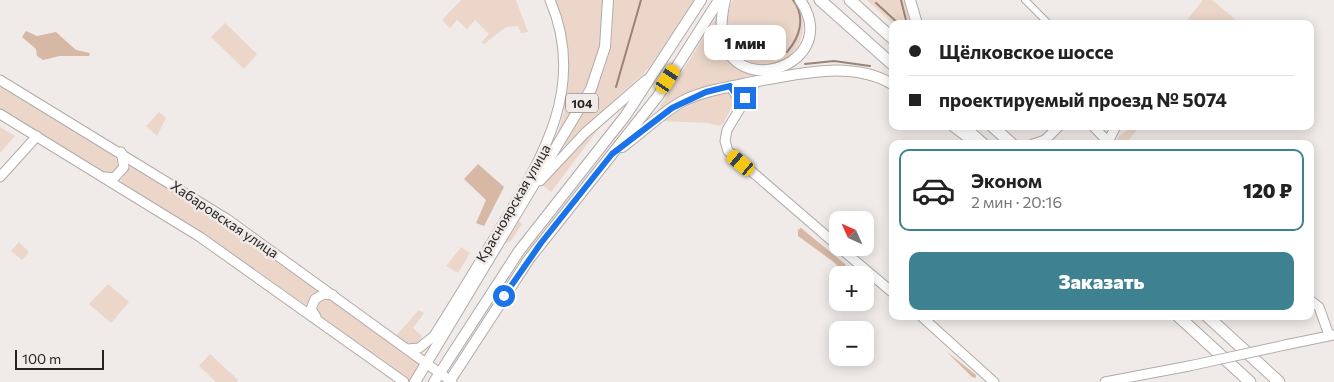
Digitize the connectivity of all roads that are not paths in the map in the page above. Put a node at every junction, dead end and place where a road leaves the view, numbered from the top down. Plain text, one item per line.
1 (550, 0) edge
2 (608, 0) edge
3 (701, 0) edge
4 (720, 0) edge
5 (726, 0) edge
6 (800, 0) edge
7 (820, 0) edge
8 (850, 0) edge
9 (910, 0) edge
10 (1026, 0) edge
11 (915, 20) edge
12 (1045, 20) edge
13 (889, 35) edge
14 (889, 61) edge
15 (654, 73) junction
16 (0, 80) edge
17 (756, 82) junction
18 (889, 83) edge
19 (730, 86) junction
20 (742, 104) junction
21 (0, 114) edge
22 (958, 130) edge
23 (967, 130) edge
24 (997, 130) edge
25 (1055, 130) edge
26 (1098, 130) edge
27 (37, 136) junction
28 (972, 140) edge
29 (979, 140) edge
30 (1008, 140) edge
31 (1047, 140) edge
32 (1107, 140) edge
33 (121, 152) junction
34 (612, 154) junction
35 (0, 177) edge
36 (105, 177) junction
37 (528, 196) junction
38 (829, 237) edge
39 (851, 256) edge
40 (889, 289) edge
41 (335, 296) junction
42 (1314, 303) edge
43 (318, 320) junction
44 (925, 320) edge
45 (1182, 320) edge
46 (1211, 320) edge
47 (1331, 335) edge
48 (408, 348) junction
49 (427, 362) junction
50 (440, 372) junction
51 (451, 381) edge
52 (404, 382) edge
53 (415, 382) edge
54 (434, 382) edge
55 (994, 382) edge
56 (1106, 382) edge
57 (1250, 382) edge
58 (1279, 382) edge

1 - 48 main road, Красноярская улица
2 - 37 main road, 104
3 - 15 main road
4 - 34 main road
5 - 6 main road
7 - 14 highway
8 - 13 highway
9 - 11 main road
10 - 12 street
15 - 37 main road
15 - 50 main road
16 - 33 main road, Хабаровская улица
17 - 18 main road
17 - 19 main road
17 - 20 main road
19 - 20 main road
19 - 34 main road
20 - 38 main road
21 - 27 main road, Хабаровская улица
22 - 28 main road
23 - 29 highway
24 - 30 highway
25 - 31 main road
26 - 32 main road
27 - 35 main road
27 - 36 main road, Хабаровская улица
33 - 36 main road
33 - 41 main road, Хабаровская улица
34 - 51 main road
36 - 43 main road, Хабаровская улица
37 - 49 main road
39 - 40 main road
41 - 43 main road
41 - 48 main road, Хабаровская улица
42 - 47 main road
43 - 52 main road, Хабаровская улица
44 - 55 main road
45 - 57 highway
46 - 58 highway
47 - 56 main road, bridge
48 - 49 main road, Хабаровская улица
49 - 50 main road, Хабаровская улица
49 - 53 main road
50 - 51 main road, Хабаровская улица
50 - 54 main road

